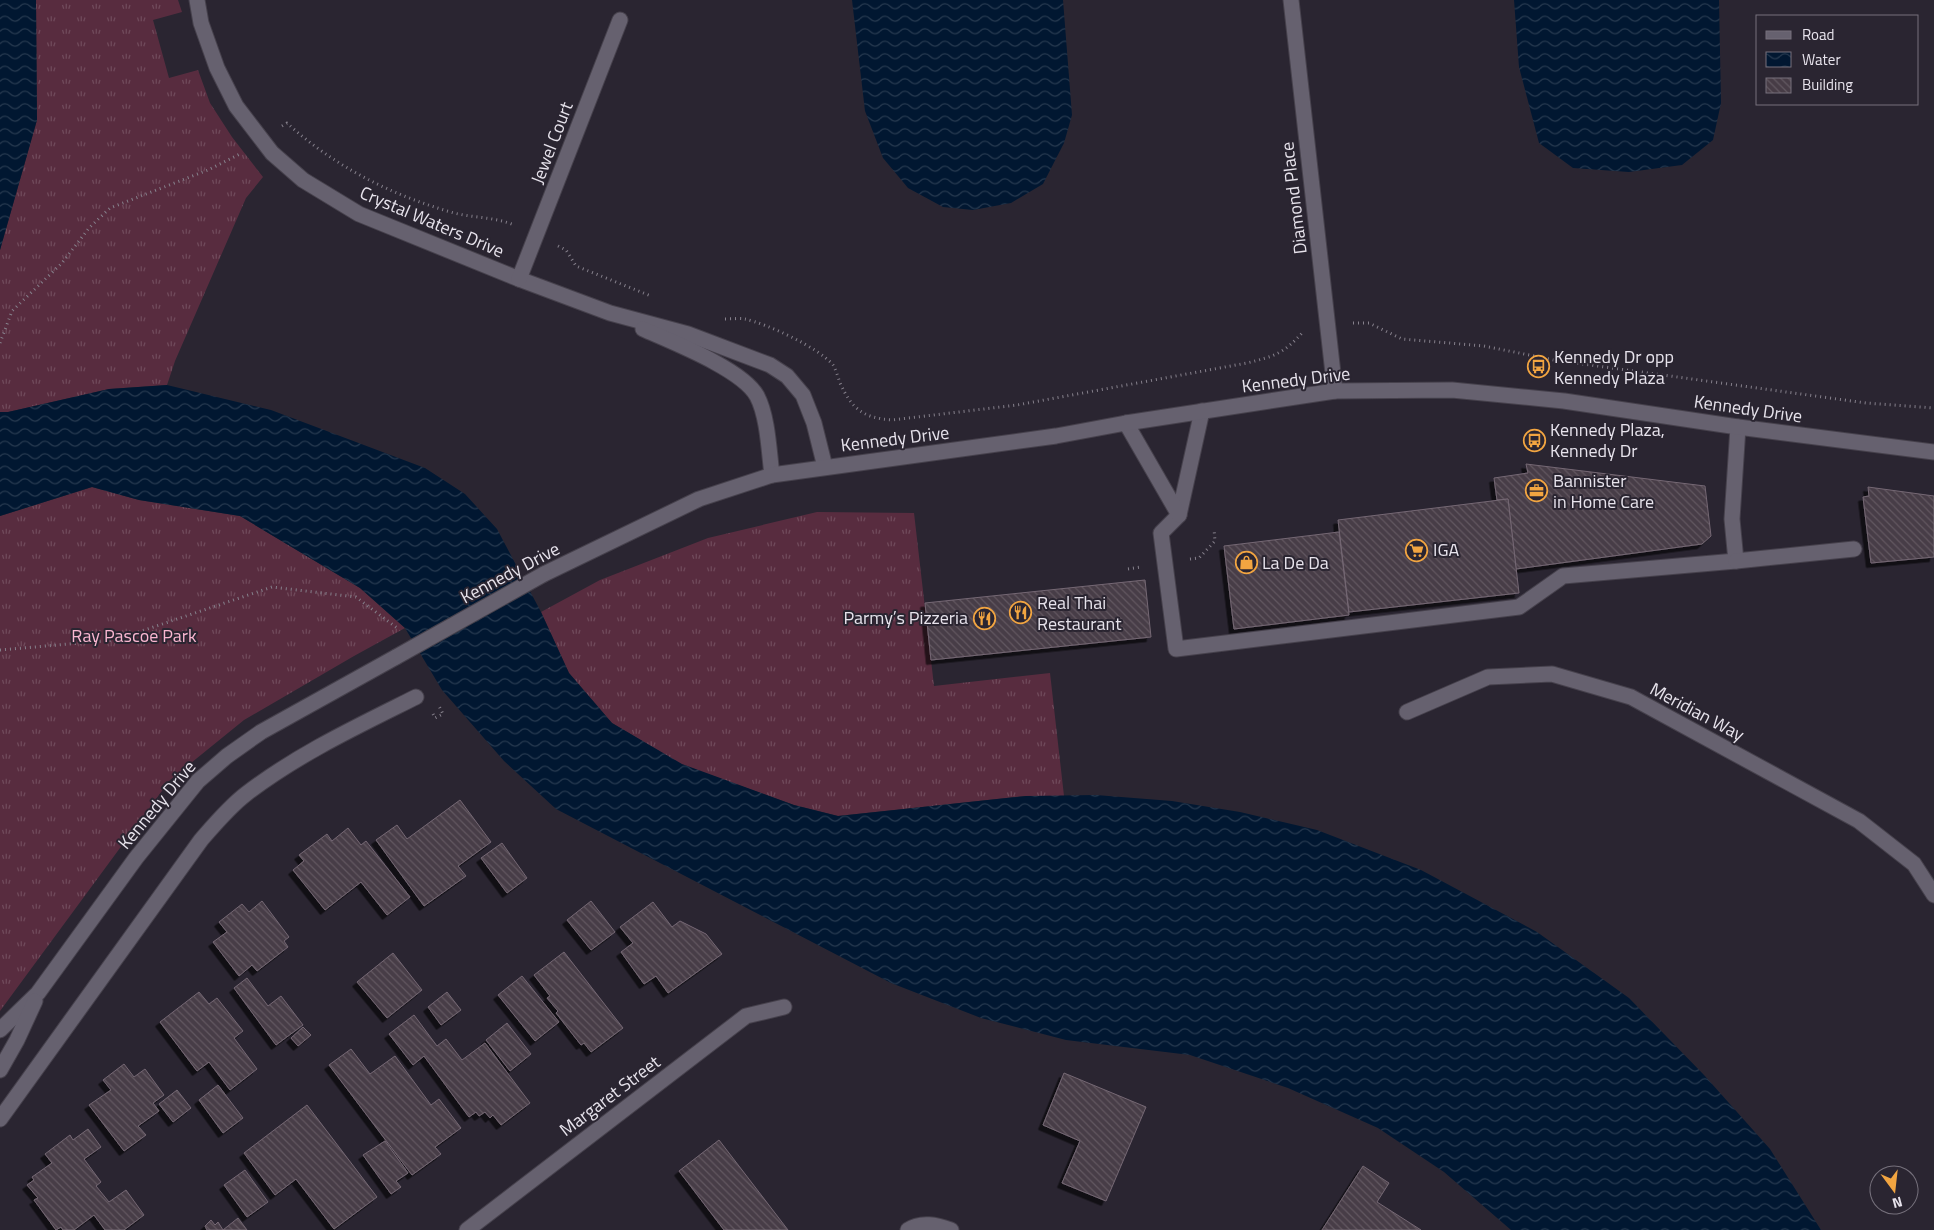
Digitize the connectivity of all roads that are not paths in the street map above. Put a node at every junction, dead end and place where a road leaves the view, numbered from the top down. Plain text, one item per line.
1 (197, 0) edge
2 (1291, 0) edge
3 (620, 20) dead end
4 (519, 279) junction
5 (610, 313) junction
6 (1335, 391) junction
7 (1202, 411) junction
8 (1126, 424) junction
9 (1738, 427) junction
10 (1934, 452) edge
11 (825, 467) junction
12 (772, 475) junction
13 (1179, 515) junction
14 (1854, 549) dead end
15 (1736, 561) junction
16 (416, 697) dead end
17 (1406, 712) dead end
18 (1934, 895) edge
19 (38, 993) junction
20 (784, 1007) dead end
21 (0, 1030) edge
22 (0, 1070) edge
23 (0, 1119) edge
24 (467, 1230) edge
25 (908, 1230) edge
26 (951, 1230) edge

1 - 4 street, Crystal Waters Drive
2 - 6 street, Diamond Place
3 - 4 street, Jewel Court
4 - 5 street, Crystal Waters Drive
5 - 11 street, Crystal Waters Drive
5 - 12 street, Crystal Waters Drive
6 - 7 street, Kennedy Drive
6 - 9 street, Kennedy Drive
7 - 8 street, Kennedy Drive
7 - 13 street
8 - 11 street, Kennedy Drive
8 - 13 street
9 - 10 street, Kennedy Drive
9 - 15 street
11 - 12 street, Kennedy Drive
12 - 19 street, Kennedy Drive, bridge
13 - 15 street
14 - 15 street
16 - 23 street
17 - 18 street, Meridian Way
19 - 21 street, Kennedy Drive
19 - 22 street, Kennedy Drive
20 - 24 street, Margaret Street
25 - 26 street

